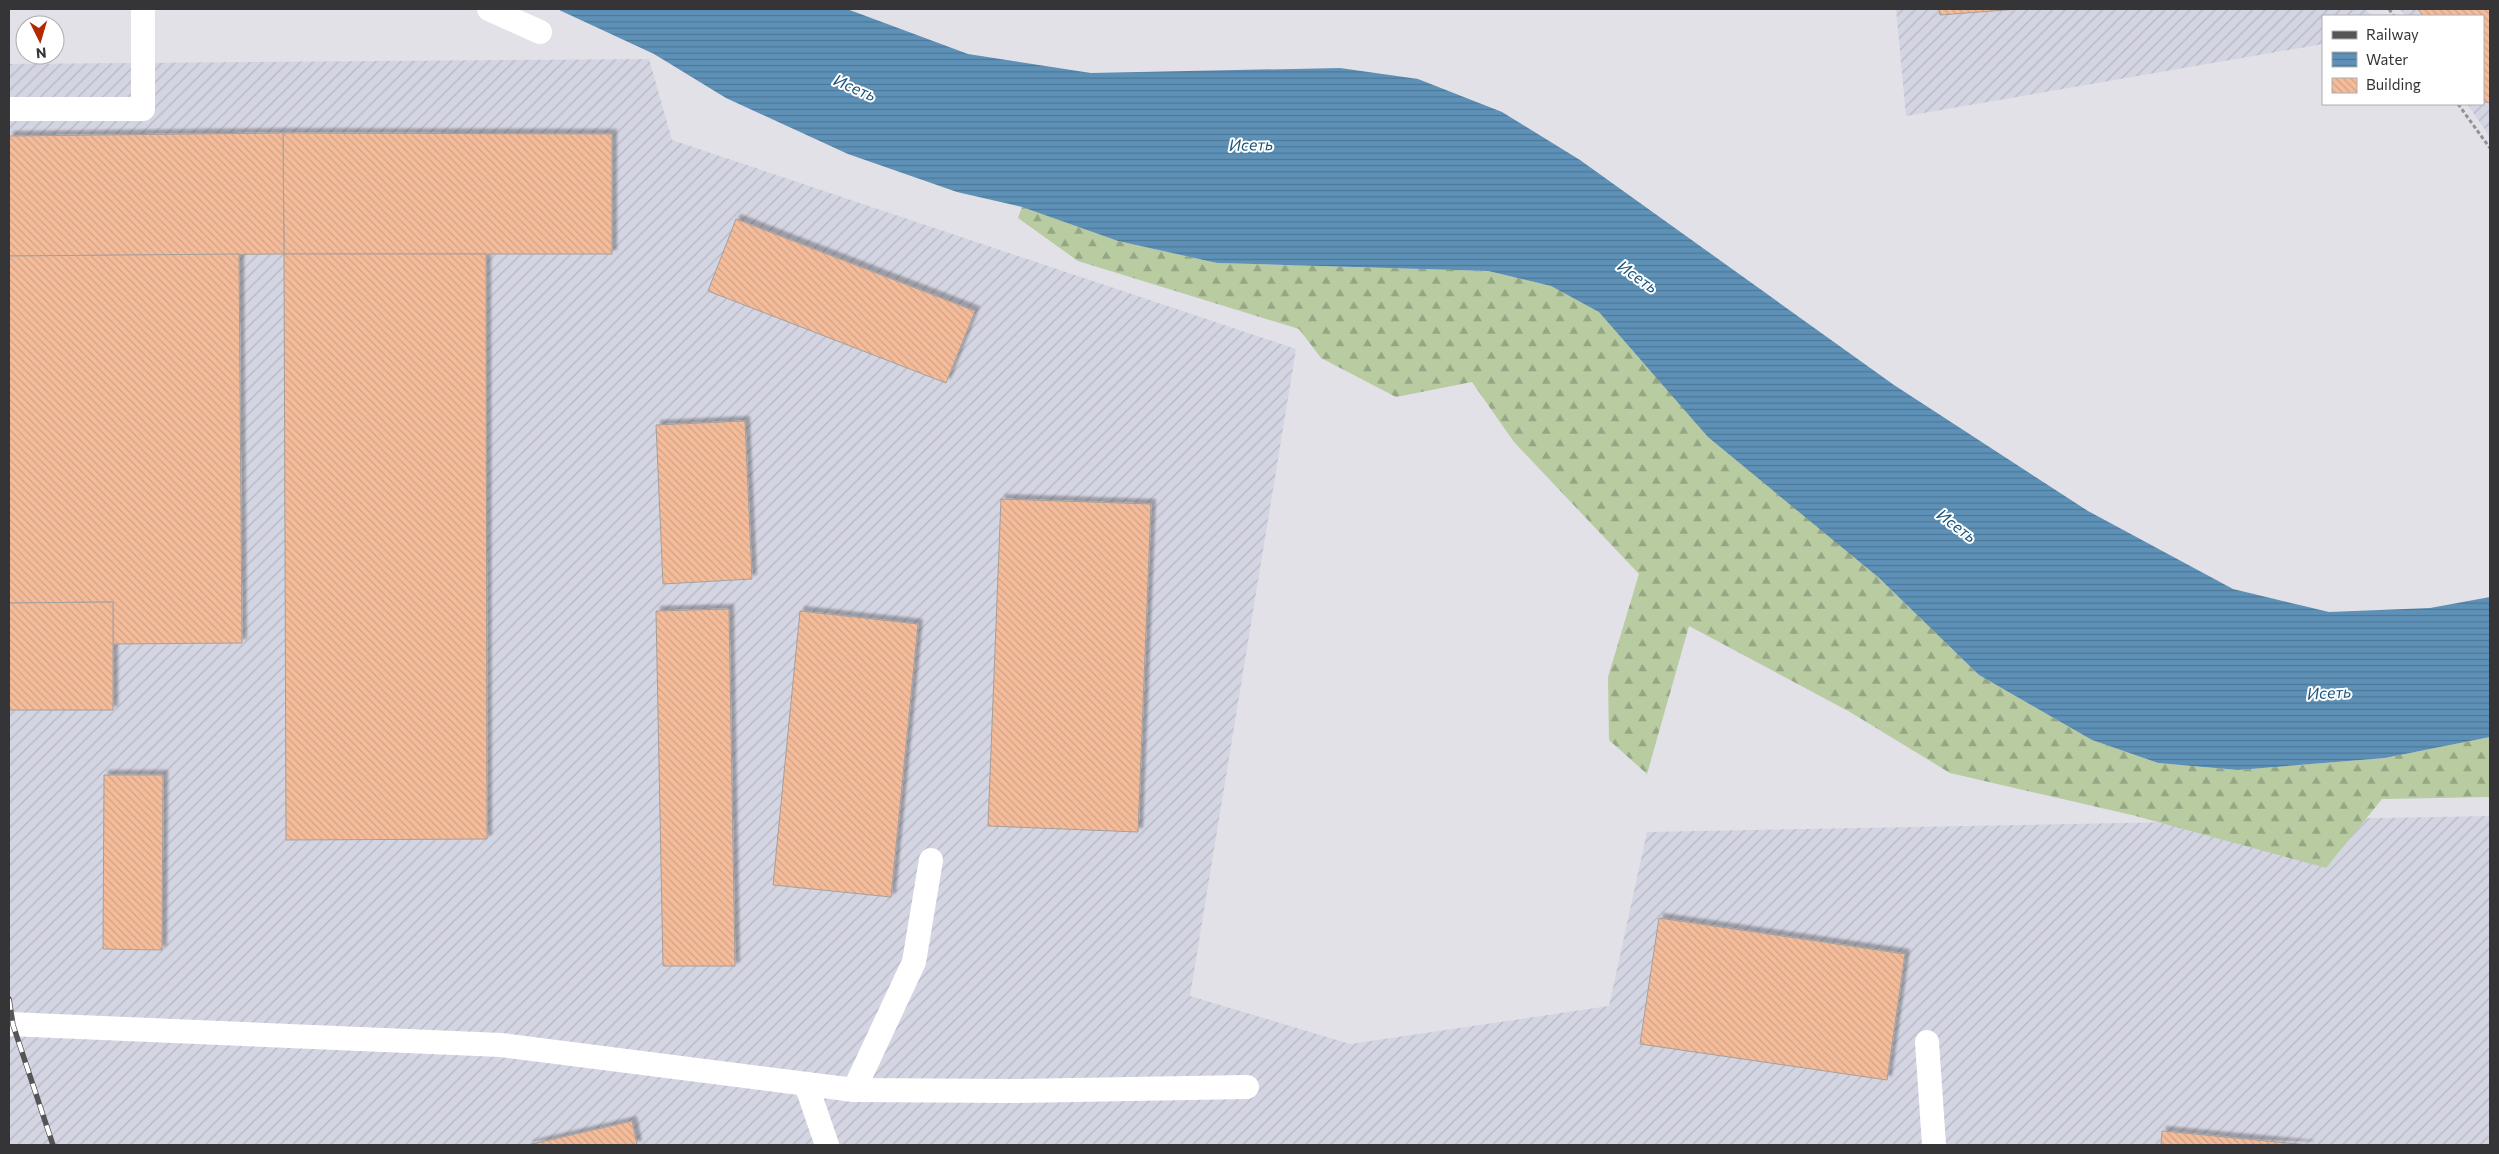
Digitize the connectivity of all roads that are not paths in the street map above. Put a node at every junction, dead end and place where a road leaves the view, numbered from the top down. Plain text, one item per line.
1 (143, 9) edge
2 (489, 9) edge
3 (540, 32) dead end
4 (9, 109) edge
5 (931, 860) dead end
6 (9, 1024) edge
7 (1927, 1042) dead end
8 (806, 1084) junction
9 (1247, 1087) dead end
10 (854, 1090) junction
11 (827, 1145) edge
12 (1934, 1145) edge

1 - 4 lane
2 - 3 lane
5 - 10 lane
6 - 8 lane
7 - 12 lane
8 - 10 lane
8 - 11 lane
9 - 10 lane

